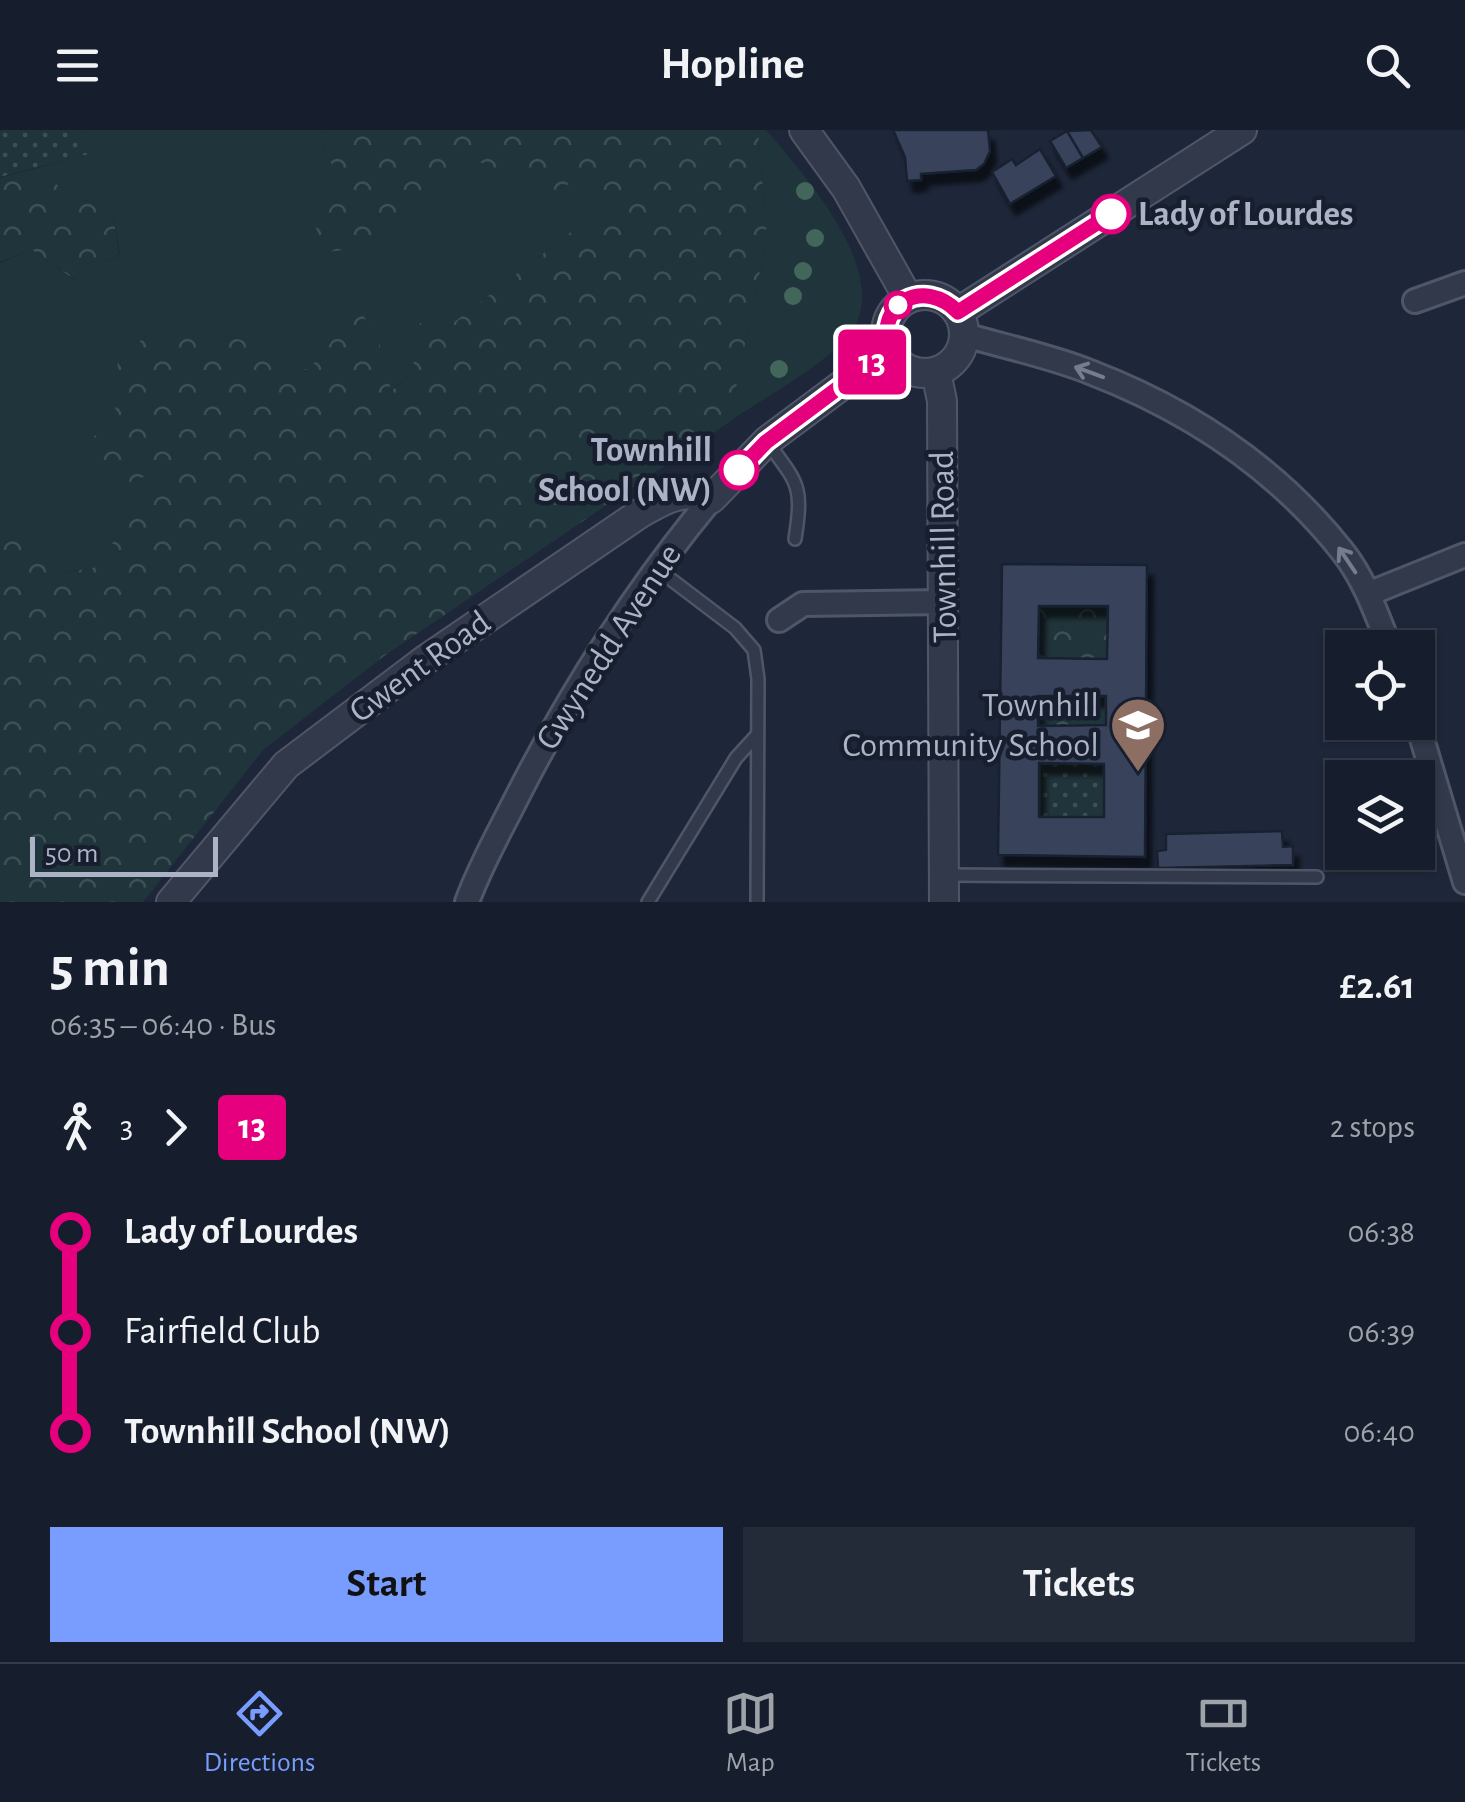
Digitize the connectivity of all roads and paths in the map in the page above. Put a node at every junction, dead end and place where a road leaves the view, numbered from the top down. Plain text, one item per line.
1 (804, 130) edge
2 (1242, 130) edge
3 (1465, 283) edge
4 (908, 298) junction
5 (1416, 300) dead end
6 (961, 323) junction
7 (889, 350) junction
8 (936, 372) junction
9 (766, 442) junction
10 (711, 499) junction
11 (795, 538) dead end
12 (1465, 555) edge
13 (655, 567) junction
14 (1368, 594) junction
15 (945, 602) junction
16 (779, 620) dead end
17 (1383, 630) edge
18 (757, 736) junction
19 (1422, 740) edge
20 (1317, 878) dead end
21 (1465, 882) edge
22 (944, 888) edge
23 (171, 902) edge
24 (467, 902) edge
25 (648, 902) edge
26 (757, 902) edge

1 - 4 street
2 - 6 street
3 - 5 street
4 - 6 street
4 - 7 street
6 - 8 street
14 -> 6 street
7 - 8 street
7 - 9 street, Gwynedd Avenue
8 - 15 street, Townhill Road
9 - 10 street, Gwynedd Avenue
9 - 11 lane
10 - 13 street, Gwynedd Avenue
10 - 23 street, Gwent Road
12 - 14 street
13 - 18 lane
13 - 24 street, Gwynedd Avenue
14 - 17 street
15 - 16 street
15 - 22 street, Townhill Road
18 - 25 lane
18 - 26 lane
19 - 21 street
20 - 22 lane

